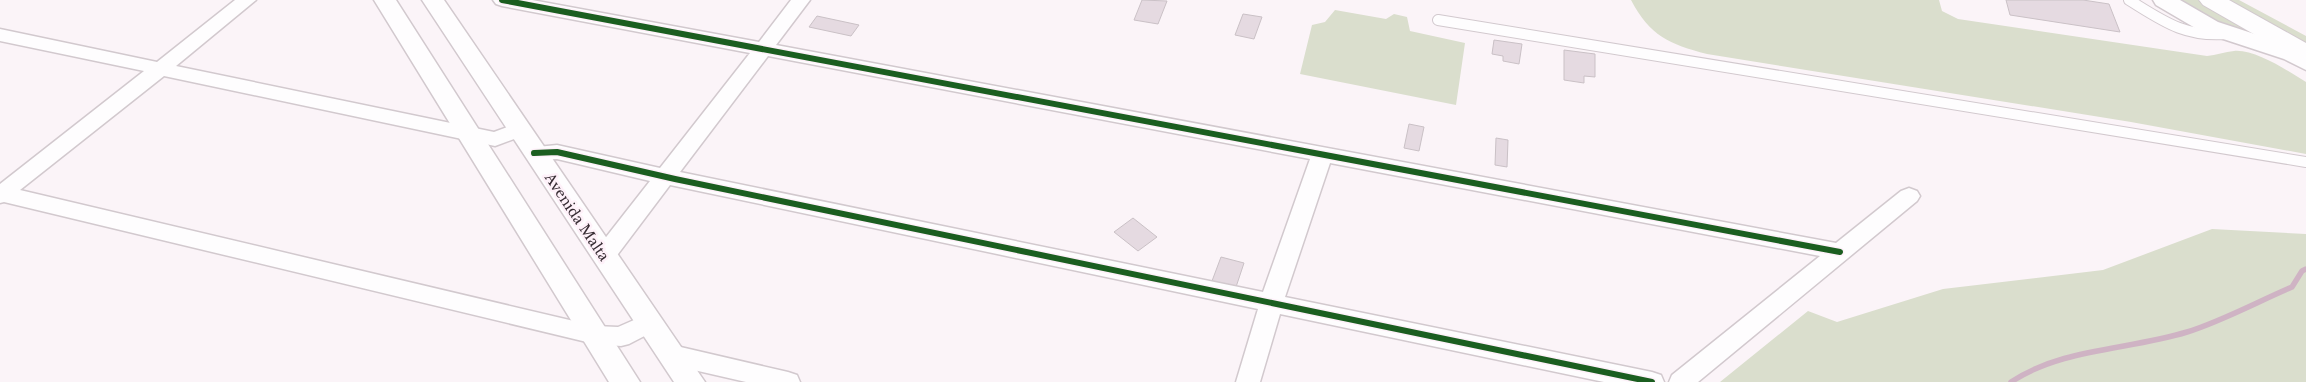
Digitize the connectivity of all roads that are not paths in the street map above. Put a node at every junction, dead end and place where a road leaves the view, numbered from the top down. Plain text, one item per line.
1 (247, 0) edge
2 (385, 0) edge
3 (433, 0) edge
4 (502, 0) edge
5 (801, 0) edge
6 (2128, 0) edge
7 (2164, 0) edge
8 (2211, 0) edge
9 (2248, 0) edge
10 (1438, 20) dead end
11 (2306, 32) edge
12 (2226, 34) junction
13 (0, 35) edge
14 (763, 49) junction
15 (2306, 53) edge
16 (2306, 62) edge
17 (161, 69) junction
18 (518, 130) junction
19 (469, 133) junction
20 (534, 153) junction
21 (1322, 154) junction
22 (2306, 162) edge
23 (667, 177) junction
24 (1, 194) edge
25 (1909, 196) dead end
26 (1840, 252) junction
27 (604, 256) junction
28 (1271, 302) junction
29 (650, 322) junction
30 (595, 335) junction
31 (672, 355) junction
32 (625, 382) edge
33 (690, 382) edge
34 (788, 382) edge
35 (1248, 382) edge
36 (1652, 382) edge
37 (1681, 382) edge

1 - 17 street
2 - 19 street
3 - 18 street, Avenida Malta
4 - 14 street
5 - 14 street
6 - 12 lane
7 - 12 street
8 - 15 highway
9 - 11 highway
10 - 22 lane
12 - 16 street
13 - 17 street
14 - 21 street
14 - 23 street
17 - 19 street
17 - 24 street
18 - 19 street
18 - 20 street, Avenida Malta
19 - 30 street
20 - 23 street
20 - 27 street, Avenida Malta
21 - 26 street
21 - 28 street
23 - 27 street
23 - 28 street
24 - 30 street
25 - 26 street
26 - 37 street
27 - 29 street, Avenida Malta
28 - 35 street
28 - 36 street
29 - 30 street
29 - 31 street, Avenida Malta
30 - 32 street
31 - 33 street, Avenida Malta
31 - 34 street

